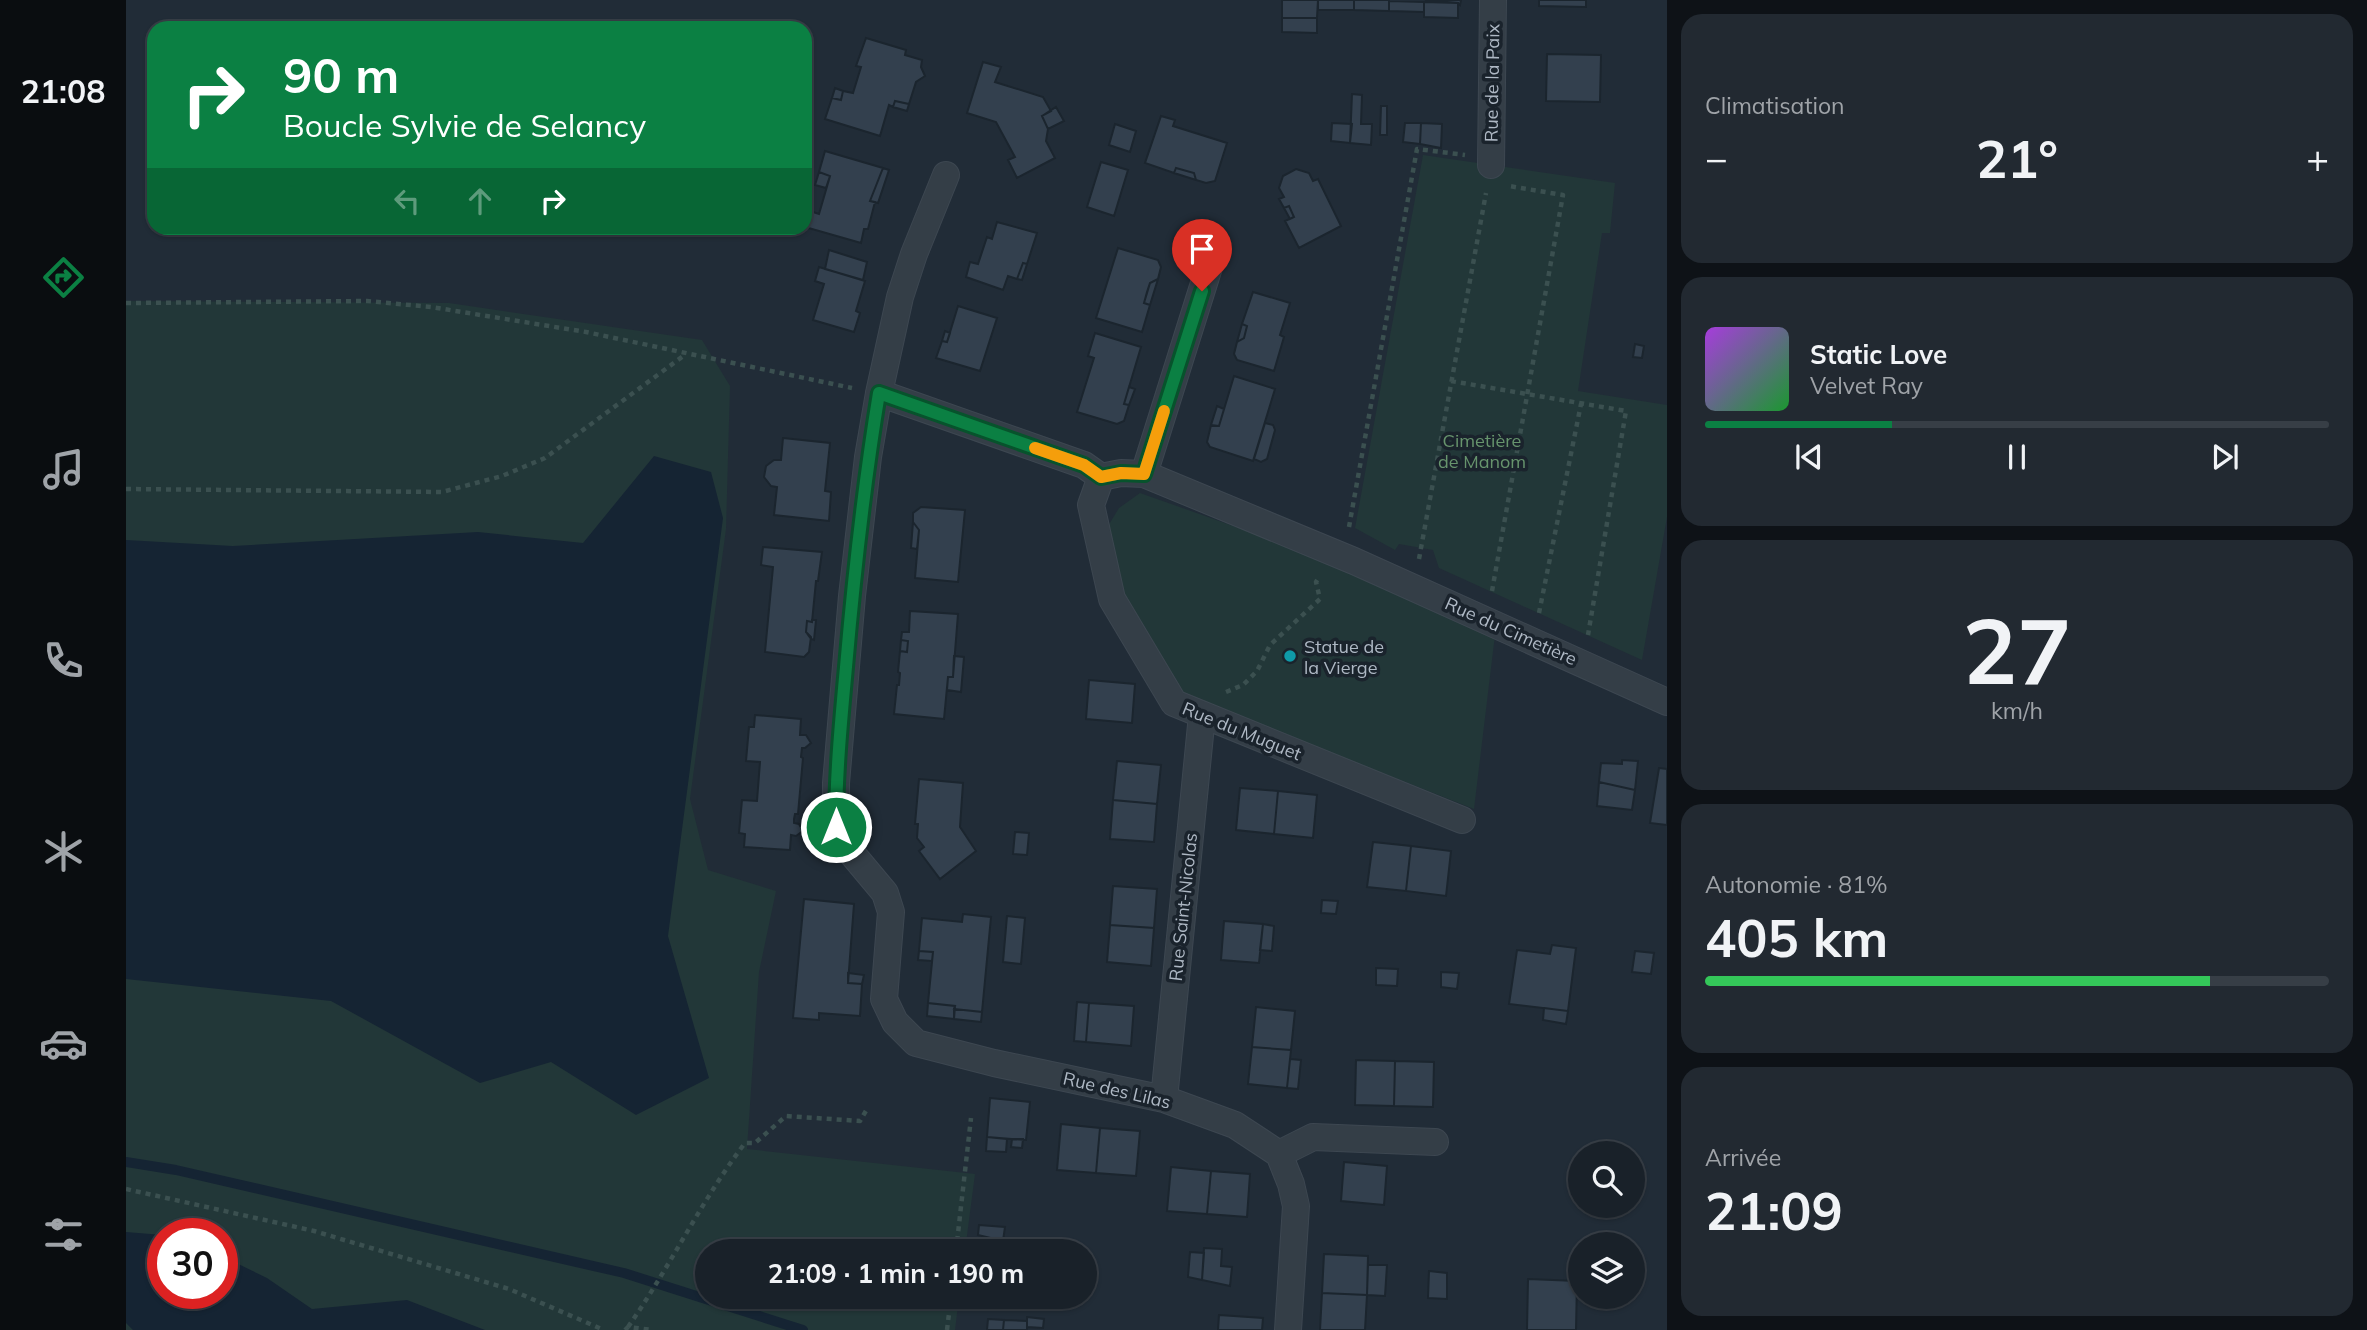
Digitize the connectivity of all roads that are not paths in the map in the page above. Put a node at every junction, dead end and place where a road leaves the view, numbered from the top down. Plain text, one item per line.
1 (1493, 0) edge
2 (1490, 169) road end
3 (946, 175) dead end
4 (1216, 245) dead end
5 (879, 393) junction
6 (1144, 474) junction
7 (1101, 477) junction
8 (1667, 702) edge
9 (1202, 715) junction
10 (1462, 820) dead end
11 (1164, 1099) junction
12 (1435, 1142) dead end
13 (1279, 1154) junction
14 (1288, 1330) edge

1 - 2 street, Rue de la Paix
3 - 5 street, Rue des Lilas
4 - 6 street
5 - 7 street
5 - 11 street, Rue des Lilas
6 - 7 street
6 - 8 street, Rue du Cimetière
7 - 9 street, Rue du Muguet
9 - 10 street, Rue du Muguet
9 - 11 street, Rue Saint-Nicolas
11 - 13 street, Rue des Lilas
12 - 13 street
13 - 14 street

